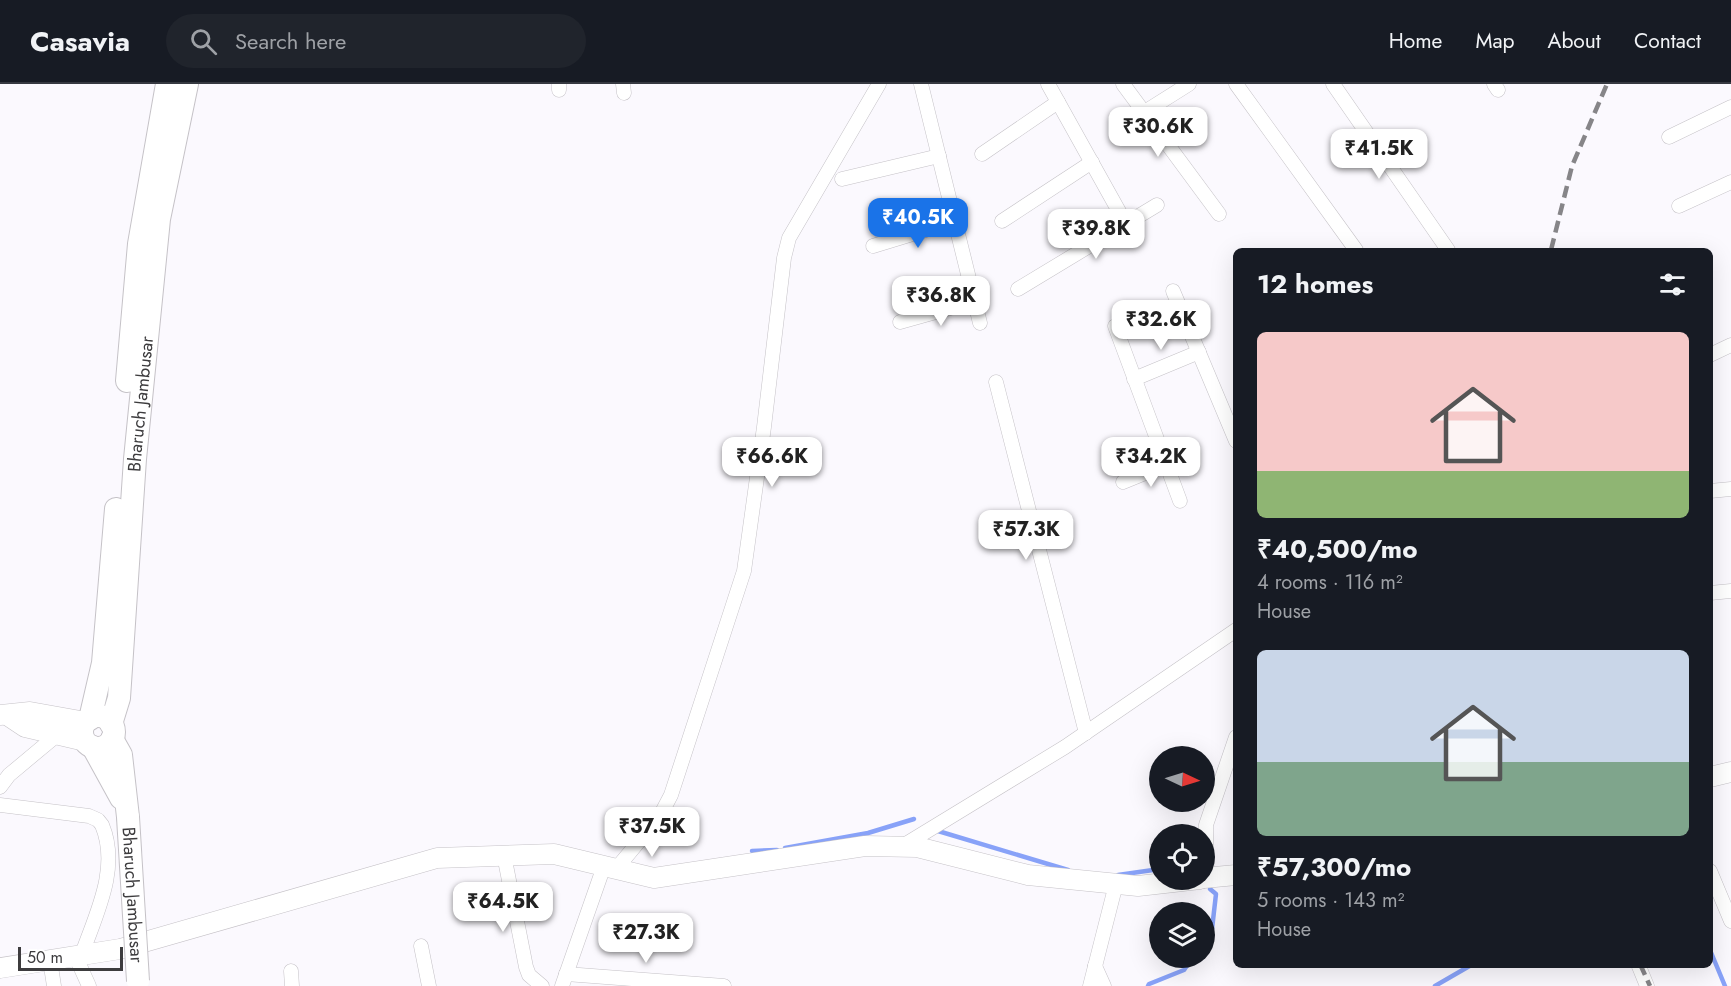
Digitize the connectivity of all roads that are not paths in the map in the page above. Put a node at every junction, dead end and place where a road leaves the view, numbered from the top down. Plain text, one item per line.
1 (167, 84) edge
2 (187, 84) edge
3 (879, 84) edge
4 (921, 84) edge
5 (1048, 84) edge
6 (1123, 84) edge
7 (1189, 84) edge
8 (1236, 84) edge
9 (1333, 84) edge
10 (1058, 102) junction
11 (1731, 107) edge
12 (1143, 113) junction
13 (1669, 137) dead end
14 (982, 154) dead end
15 (939, 156) junction
16 (1092, 162) junction
17 (842, 179) dead end
18 (1731, 182) edge
19 (1157, 205) dead end
20 (1679, 206) dead end
21 (1219, 214) dead end
22 (955, 221) junction
23 (1002, 221) dead end
24 (1126, 224) junction
25 (873, 246) dead end
26 (1355, 248) edge
27 (1447, 248) edge
28 (1018, 289) dead end
29 (1173, 291) dead end
30 (975, 302) junction
31 (900, 322) dead end
32 (980, 323) dead end
33 (1114, 326) dead end
34 (1731, 345) edge
35 (1199, 352) junction
36 (1713, 354) edge
37 (1134, 379) junction
38 (996, 382) dead end
39 (1233, 432) edge
40 (1167, 464) junction
41 (1123, 482) dead end
42 (1731, 489) edge
43 (1713, 491) edge
44 (1180, 501) dead end
45 (1731, 591) edge
46 (1713, 593) edge
47 (1233, 632) edge
48 (3, 715) edge
49 (96, 732) junction
50 (1086, 733) junction
51 (57, 735) junction
52 (1233, 746) edge
53 (1731, 772) edge
54 (1713, 776) edge
55 (0, 787) edge
56 (0, 805) edge
57 (1206, 824) edge
58 (901, 847) junction
59 (504, 855) junction
60 (610, 867) junction
61 (1233, 875) edge
62 (1215, 878) edge
63 (1713, 878) edge
64 (1116, 884) junction
65 (1149, 885) edge
66 (1730, 915) edge
67 (421, 946) dead end
68 (79, 955) junction
69 (50, 960) junction
70 (1095, 966) junction
71 (0, 968) edge
72 (1640, 968) edge
73 (291, 971) dead end
74 (564, 980) edge
75 (139, 984) edge
76 (687, 985) edge
77 (54, 986) edge
78 (89, 986) edge
79 (291, 986) edge
80 (429, 986) edge
81 (542, 986) edge
82 (724, 986) edge
83 (1090, 986) edge
84 (1104, 986) edge
85 (1647, 986) edge

1 - 49 main road, Bharuch Jambusar
2 - 49 main road, Bharuch Jambusar
3 - 60 street
4 - 15 street
5 - 10 street
6 - 12 street
7 - 12 street
8 - 26 street
9 - 27 street
10 - 14 street
10 - 16 street
11 - 13 street
12 - 21 street
15 - 17 street
15 - 22 street
16 - 23 street
16 - 24 street
18 - 20 street
19 - 24 street
22 - 25 street
22 - 30 street
24 - 28 street
29 - 35 street
30 - 31 street
30 - 32 street
33 - 37 street
34 - 36 street
35 - 37 street
35 - 39 street
37 - 40 street
38 - 50 street
40 - 41 street
40 - 44 street
42 - 43 street
45 - 46 street
47 - 50 street
48 - 49 street
48 - 51 street
49 - 51 street
49 - 75 main road, Bharuch Jambusar, bridge
50 - 58 street
51 - 55 street
52 - 57 street
53 - 54 street
56 - 68 street
58 - 60 street
58 - 64 street
59 - 60 street
59 - 68 street
59 - 81 street
60 - 74 street
61 - 62 street
63 - 66 street
64 - 65 street
64 - 70 street
67 - 80 street
68 - 69 street
68 - 78 street
69 - 71 street
69 - 77 street
70 - 83 street
70 - 84 street
72 - 85 street
73 - 79 street
74 - 76 street
76 - 82 street

